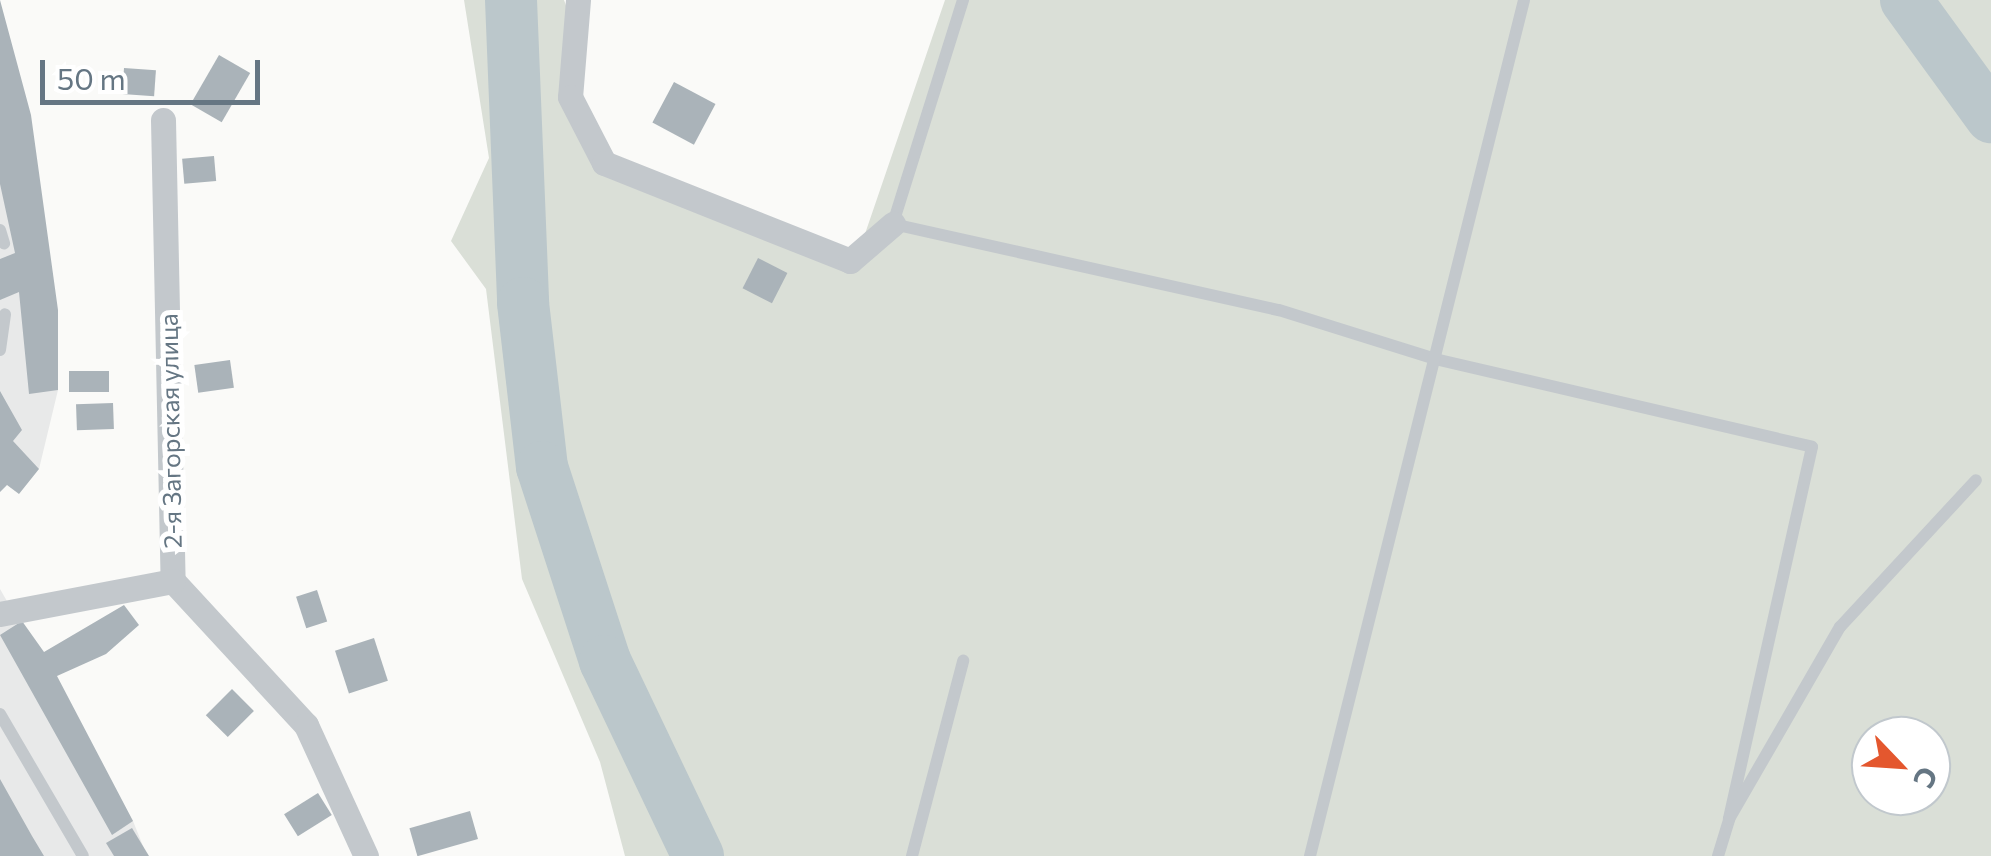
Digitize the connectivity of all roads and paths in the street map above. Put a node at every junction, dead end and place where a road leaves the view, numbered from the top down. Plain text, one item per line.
1 (578, 0) edge
2 (962, 0) edge
3 (1524, 0) edge
4 (163, 120) dead end
5 (892, 224) junction
6 (5, 314) dead end
7 (0, 350) edge
8 (1435, 358) junction
9 (1976, 480) dead end
10 (173, 581) junction
11 (0, 614) edge
12 (963, 661) dead end
13 (0, 714) edge
14 (1728, 818) junction
15 (83, 856) edge
16 (366, 856) edge
17 (912, 856) edge
18 (1310, 856) edge
19 (1718, 856) edge

1 - 5 street
2 - 5 lane
3 - 8 lane
4 - 10 street, 2-я Загорская улица
5 - 8 lane
6 - 7 lane
8 - 14 lane
8 - 18 lane
9 - 14 lane
10 - 11 street
10 - 16 street, 2-я Загорская улица
12 - 17 lane
13 - 15 lane
14 - 19 lane

